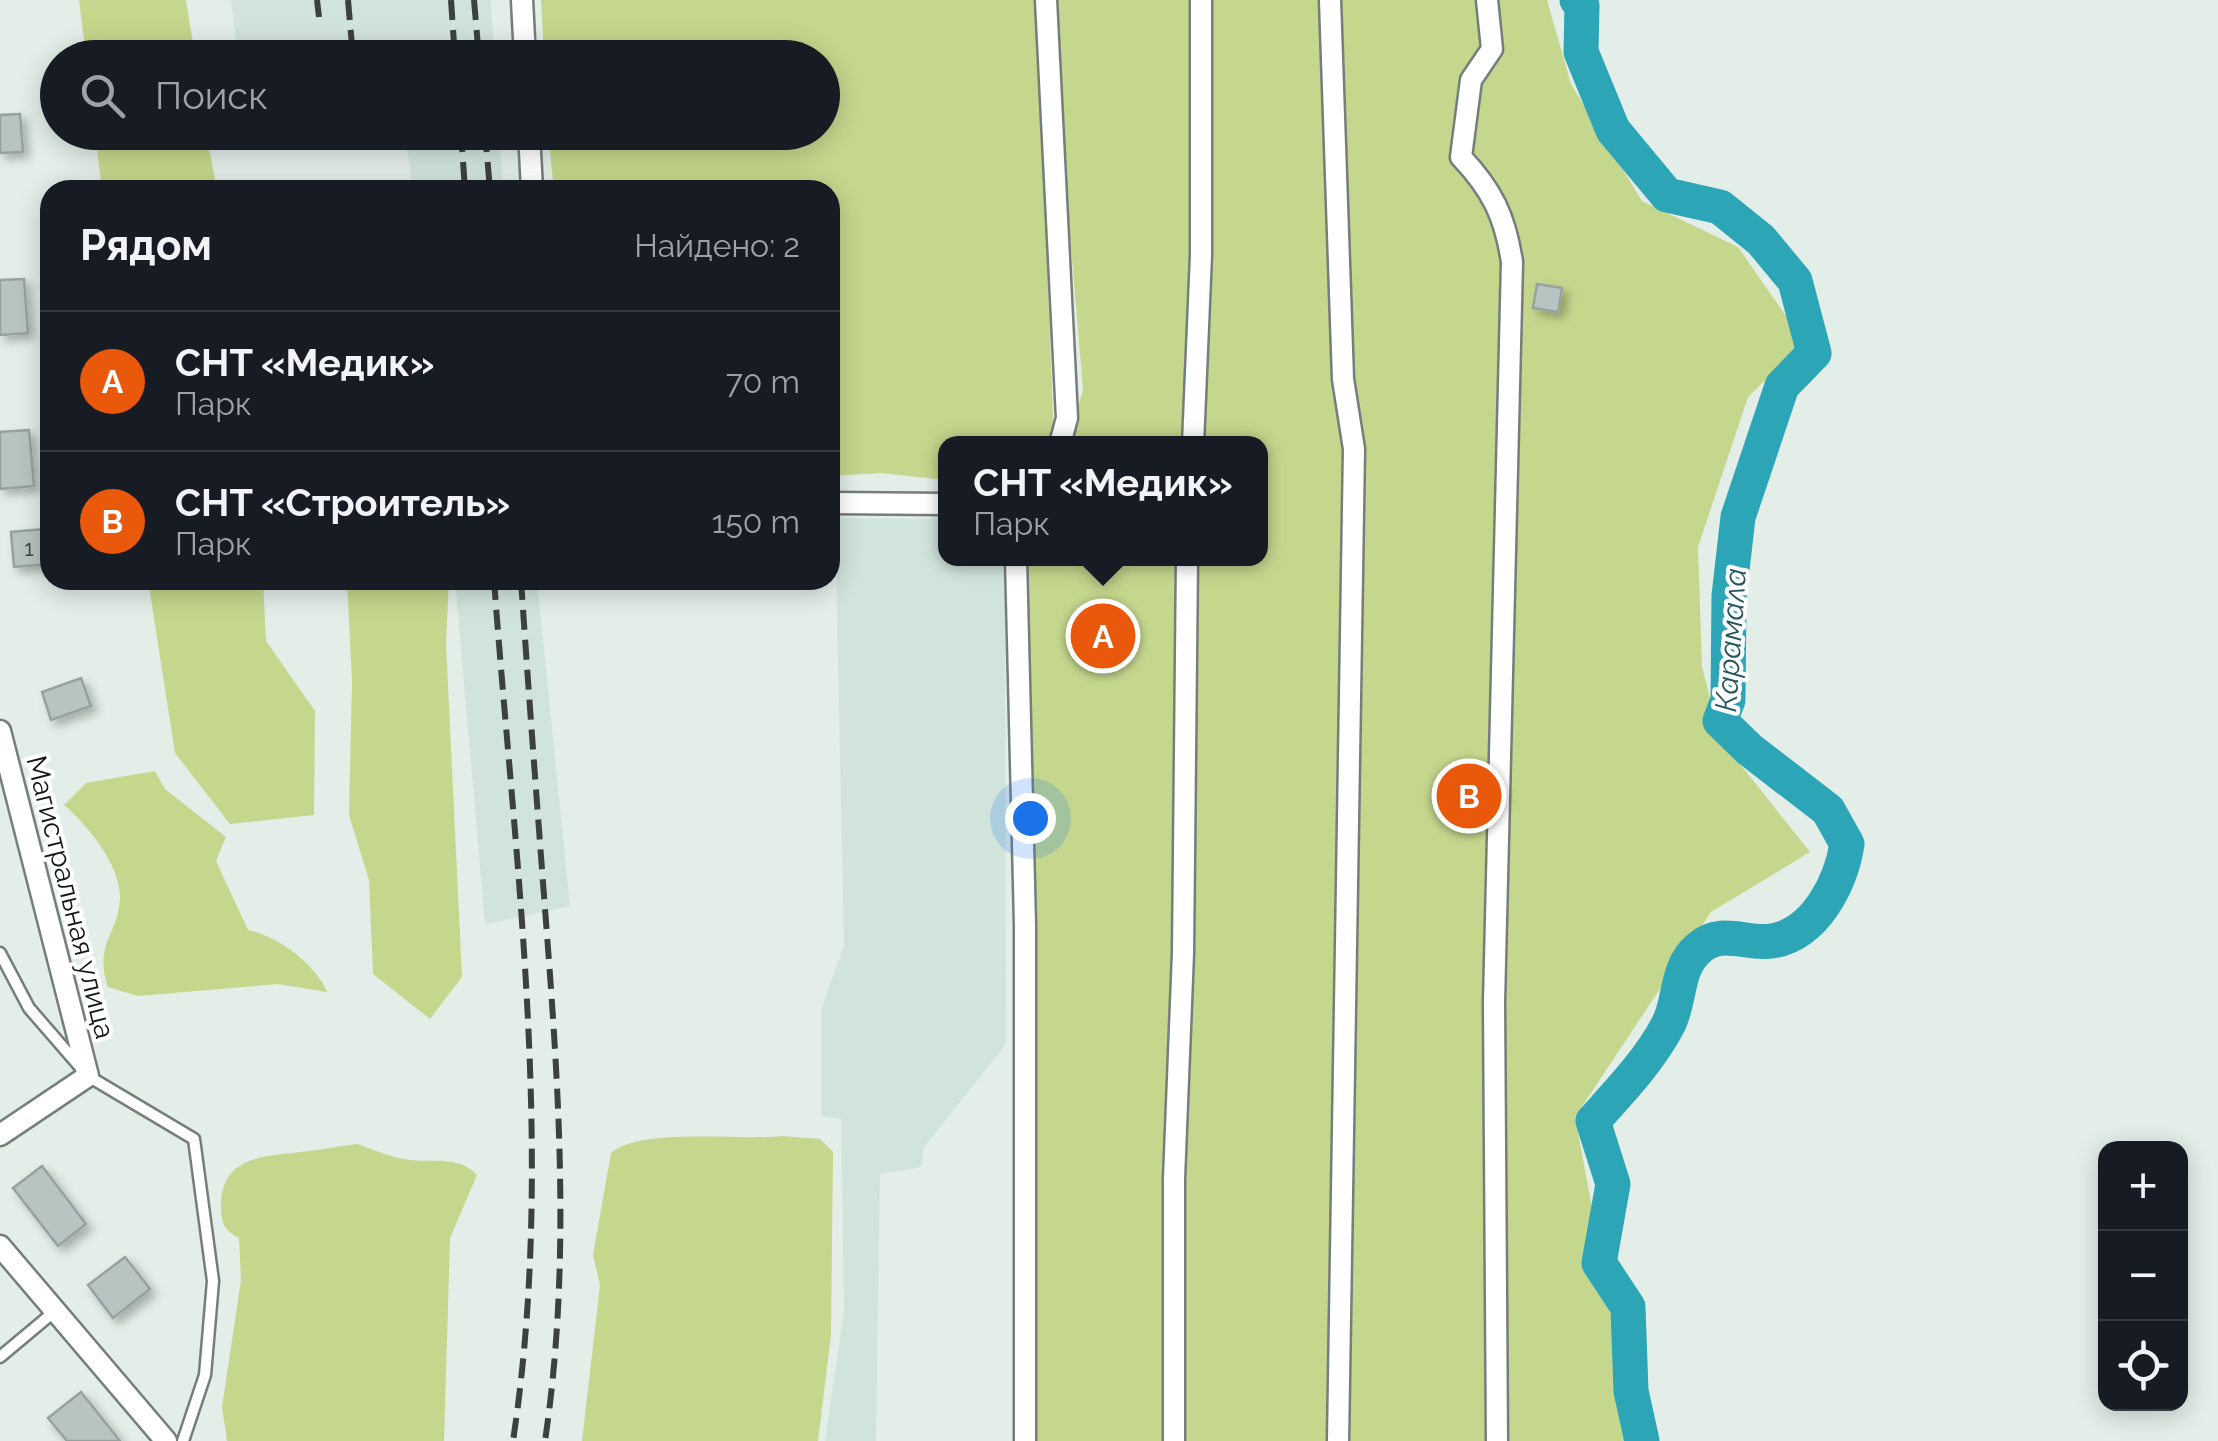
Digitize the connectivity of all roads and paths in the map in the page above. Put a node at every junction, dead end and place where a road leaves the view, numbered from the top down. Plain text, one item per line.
1 (522, 0) edge
2 (1046, 0) edge
3 (1201, 0) edge
4 (1330, 0) edge
5 (1488, 0) edge
6 (524, 40) edge
7 (530, 150) edge
8 (531, 180) edge
9 (1062, 436) edge
10 (1193, 436) edge
11 (840, 502) edge
12 (938, 504) edge
13 (1016, 566) edge
14 (1188, 566) edge
15 (0, 731) edge
16 (0, 953) edge
17 (88, 1076) junction
18 (1, 1133) edge
19 (0, 1246) edge
20 (55, 1311) junction
21 (0, 1357) edge
22 (166, 1441) edge
23 (182, 1441) edge
24 (1025, 1441) edge
25 (1174, 1441) edge
26 (1338, 1441) edge
27 (1497, 1441) edge

1 - 6 street
2 - 9 street
3 - 10 street
4 - 26 street
5 - 27 street
7 - 8 street
11 - 12 street
13 - 24 street
14 - 25 street
15 - 17 street, Магистральная улица
16 - 17 lane
17 - 18 street
17 - 23 lane
19 - 20 street
20 - 21 lane
20 - 22 street

